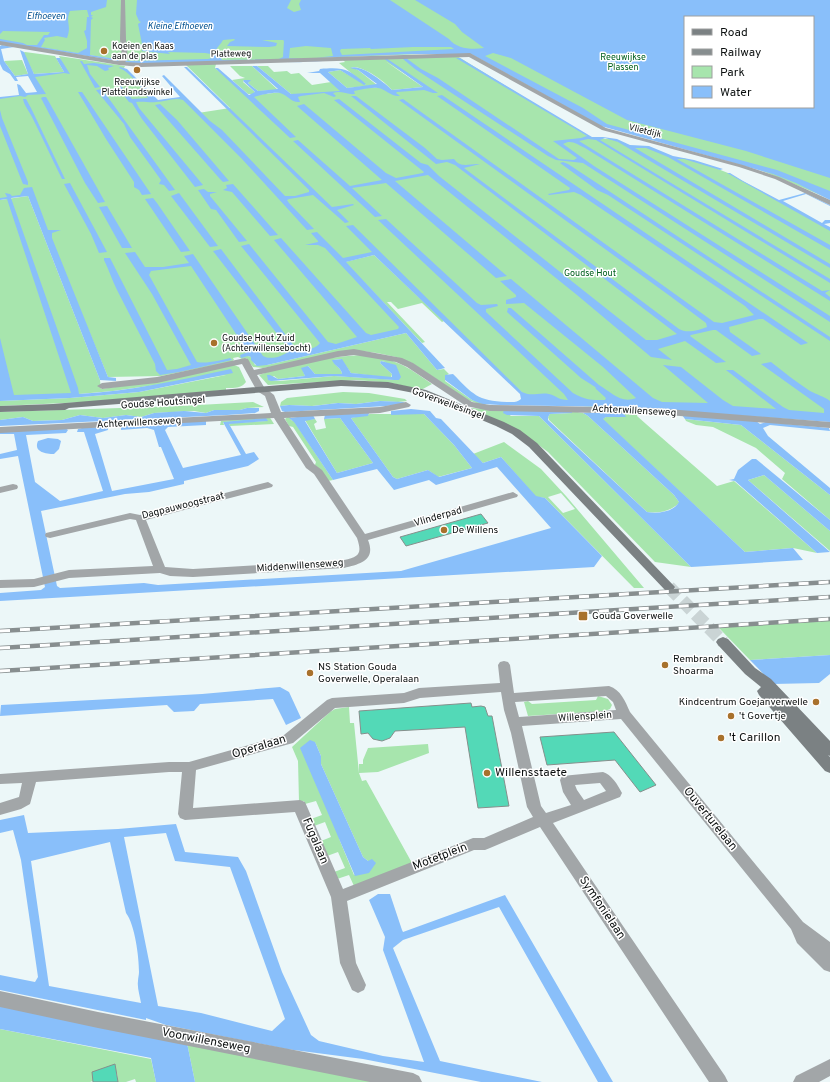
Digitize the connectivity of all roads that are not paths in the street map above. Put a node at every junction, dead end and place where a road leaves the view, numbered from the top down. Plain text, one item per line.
1 (123, 0) edge
2 (0, 43) edge
3 (465, 54) joint
4 (121, 62) junction
5 (830, 203) edge
6 (252, 373) junction
7 (102, 386) dead end
8 (265, 392) junction
9 (406, 405) dead end
10 (0, 409) edge
11 (277, 415) junction
12 (830, 425) edge
13 (0, 430) edge
14 (268, 485) dead end
15 (13, 487) dead end
16 (0, 490) edge
17 (513, 495) dead end
18 (140, 518) junction
19 (50, 535) dead end
20 (362, 538) junction
21 (160, 570) junction
22 (0, 584) edge
23 (669, 587) tunnel mouth
24 (723, 642) tunnel mouth
25 (504, 666) dead end
26 (750, 670) junction
27 (507, 692) junction
28 (624, 714) junction
29 (515, 722) junction
30 (830, 750) edge
31 (189, 767) junction
32 (830, 767) edge
33 (30, 777) junction
34 (0, 779) edge
35 (581, 807) dead end
36 (0, 809) edge
37 (542, 820) junction
38 (339, 897) junction
39 (796, 924) junction
40 (830, 952) edge
41 (830, 965) edge
42 (358, 985) dead end
43 (0, 999) edge
44 (830, 1067) edge
45 (413, 1082) edge
46 (719, 1082) edge
47 (802, 1082) edge

1 - 4 street
2 - 4 street, Platteweg
3 - 4 street, Platteweg
3 - 5 street, Vlietdijk
6 - 7 street
6 - 8 street
6 - 12 street, Achterwillenseweg
8 - 10 main road, Goudse Houtsingel
8 - 11 street
8 - 23 main road, Goverwellesingel
9 - 11 street, Achterwillenseweg
11 - 13 street, Achterwillenseweg
11 - 20 street, Middenwillenseweg
14 - 18 street, Dagpauwoogstraat
15 - 16 street
17 - 20 street, Vlinderpad
18 - 19 street, Dagpauwoogstraat
18 - 21 street
20 - 21 street, Middenwillenseweg
21 - 22 street, Middenwillenseweg
24 - 26 main road
25 - 27 street
26 - 30 main road
26 - 32 main road
27 - 28 street, Willensplein
27 - 29 street
27 - 31 street, Operalaan
28 - 29 street, Willensplein
28 - 39 street, Ouverturelaan
29 - 37 street, Symfonielaan
31 - 33 street, Operalaan
31 - 38 street, Fugalaan
33 - 34 street, Operalaan
33 - 36 street
35 - 37 street, Motetplein
37 - 38 street, Motetplein
37 - 46 street, Symfonielaan
38 - 42 street, Fugalaan
39 - 40 street, Ouverturelaan
39 - 41 street, Ouverturelaan
43 - 45 street, Voorwillenseweg
44 - 47 street

